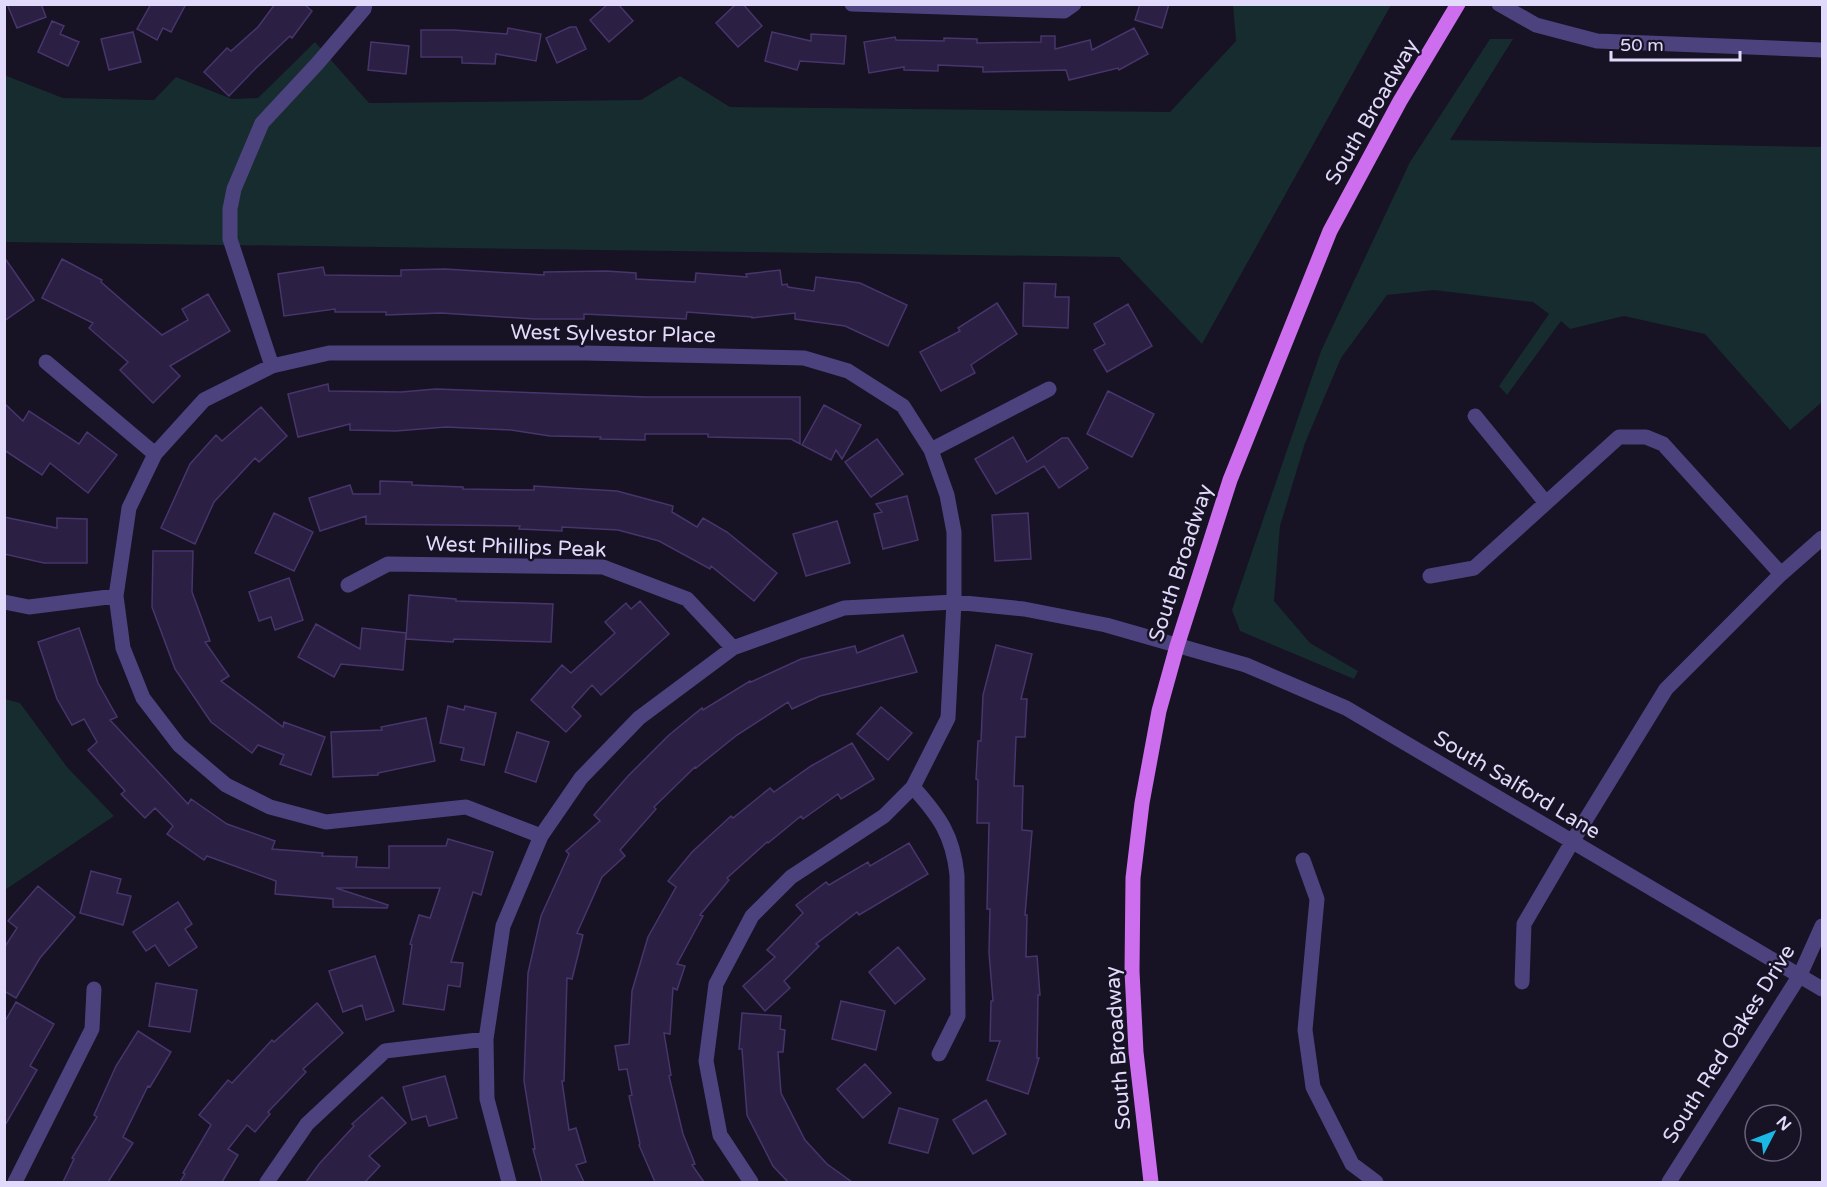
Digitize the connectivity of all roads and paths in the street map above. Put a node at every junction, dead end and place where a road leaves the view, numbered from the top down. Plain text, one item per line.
1 (365, 4) edge
2 (852, 4) edge
3 (1074, 4) edge
4 (1458, 4) edge
5 (1499, 4) edge
6 (1822, 50) edge
7 (46, 362) dead end
8 (272, 366) junction
9 (1049, 389) dead end
10 (1475, 416) dead end
11 (931, 450) junction
12 (154, 454) junction
13 (1546, 503) junction
14 (1822, 538) edge
15 (1781, 574) junction
16 (1430, 576) dead end
17 (348, 585) dead end
18 (116, 596) junction
19 (4, 602) edge
20 (954, 602) junction
21 (1177, 646) junction
22 (733, 648) junction
23 (913, 787) junction
24 (541, 836) junction
25 (1572, 842) junction
26 (1304, 860) dead end
27 (1822, 926) edge
28 (1800, 975) junction
29 (1522, 982) dead end
30 (1822, 988) edge
31 (94, 989) dead end
32 (486, 1039) junction
33 (939, 1054) dead end
34 (15, 1182) edge
35 (267, 1182) edge
36 (509, 1182) edge
37 (751, 1182) edge
38 (1150, 1182) edge
39 (1376, 1182) edge
40 (1669, 1182) edge

1 - 8 street
2 - 3 street
4 - 21 main road, South Broadway
5 - 6 street
7 - 12 street
8 - 11 street, West Sylvestor Place
8 - 12 street, West Sylvestor Place
9 - 11 street
10 - 13 street
11 - 20 street, West Sylvestor Place
12 - 18 street, West Sylvestor Place
13 - 15 street
13 - 16 street
14 - 15 street
15 - 25 street
17 - 22 street, West Phillips Peak
18 - 19 street
18 - 24 street, West Sylvestor Place
20 - 21 street, South Salford Lane
20 - 22 street, South Salford Lane
20 - 23 street, West Sylvestor Place
21 - 25 street, South Salford Lane
21 - 38 main road, South Broadway
22 - 24 street, South Salford Lane
23 - 33 street
23 - 37 street, West Sylvestor Place
24 - 32 street, South Salford Lane
25 - 28 street, South Salford Lane
25 - 29 street
26 - 39 street
27 - 28 street, South Red Oakes Drive
28 - 30 street, South Salford Lane
28 - 40 street, South Red Oakes Drive
31 - 34 street
32 - 35 street
32 - 36 street, South Salford Lane

